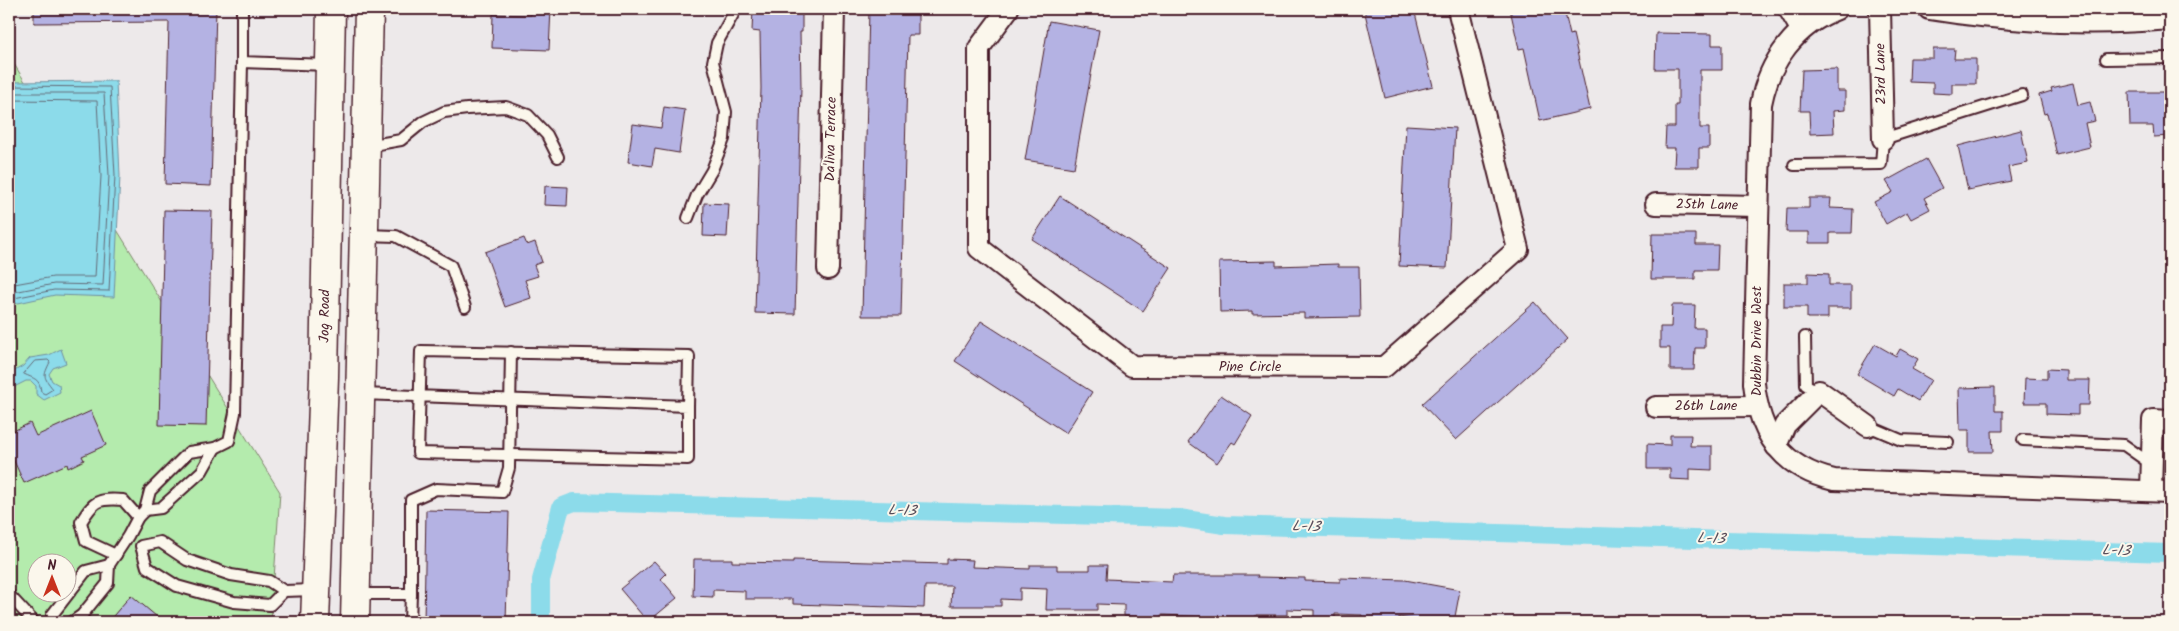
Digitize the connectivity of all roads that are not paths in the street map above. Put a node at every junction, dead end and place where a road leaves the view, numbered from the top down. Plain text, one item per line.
1 (242, 9) edge
2 (332, 9) edge
3 (369, 9) edge
4 (736, 9) edge
5 (834, 9) edge
6 (1008, 9) edge
7 (1458, 9) edge
8 (1789, 9) edge
9 (1837, 9) edge
10 (1880, 9) edge
11 (1929, 9) edge
12 (2085, 16) edge
13 (2170, 19) edge
14 (1801, 29) junction
15 (2170, 58) edge
16 (2106, 59) dead end
17 (242, 62) junction
18 (330, 65) junction
19 (2022, 95) dead end
20 (1883, 139) junction
21 (366, 147) junction
22 (558, 157) dead end
23 (1794, 165) dead end
24 (1656, 204) dead end
25 (1758, 206) junction
26 (688, 218) dead end
27 (364, 235) junction
28 (828, 269) dead end
29 (465, 307) dead end
30 (1805, 337) dead end
31 (511, 352) junction
32 (1819, 391) junction
33 (360, 394) junction
34 (419, 396) junction
35 (511, 400) junction
36 (688, 406) junction
37 (1757, 406) junction
38 (1656, 407) dead end
39 (2170, 421) edge
40 (1868, 426) joint
41 (2023, 440) dead end
42 (1948, 442) dead end
43 (1776, 446) junction
44 (215, 448) junction
45 (510, 455) junction
46 (2152, 464) junction
47 (2160, 491) edge
48 (141, 514) junction
49 (128, 536) junction
50 (142, 546) junction
51 (116, 555) junction
52 (109, 565) junction
53 (316, 590) junction
54 (284, 591) junction
55 (355, 594) junction
56 (410, 594) junction
57 (9, 595) edge
58 (34, 622) edge
59 (52, 622) edge
60 (72, 622) edge
61 (315, 622) edge
62 (355, 622) edge
63 (410, 622) edge

1 - 17 lane
2 - 18 main road, Jog Road
3 - 21 main road
4 - 26 lane
5 - 28 street, Da'liva Terrace
6 - 7 street, Pine Circle
8 - 14 street
9 - 14 street, Dubbin Drive West
10 - 20 street, 23rd Lane
11 - 12 street
12 - 13 street
14 - 25 street, Dubbin Drive West
15 - 16 lane
17 - 18 lane
17 - 44 lane
18 - 53 main road, Jog Road
19 - 20 lane
20 - 23 lane
21 - 22 lane
21 - 27 main road
24 - 25 street, 25th Lane
25 - 37 street, Dubbin Drive West
27 - 29 lane
27 - 33 main road
30 - 32 lane
31 - 34 lane
31 - 35 lane
31 - 36 lane
32 - 40 street
32 - 43 street
33 - 34 lane
33 - 55 main road
34 - 35 lane
34 - 45 lane
35 - 36 lane
35 - 45 lane
36 - 45 lane
37 - 38 street, 26th Lane
37 - 43 street, Dubbin Drive West
39 - 46 street
40 - 42 lane
41 - 46 lane
43 - 47 street, Dubbin Drive West
44 - 48 lane
44 - 48 lane
45 - 56 lane
46 - 47 street
48 - 49 lane
48 - 51 lane
49 - 50 lane
49 - 51 lane
50 - 54 lane
50 - 54 lane
51 - 52 lane
52 - 59 lane
52 - 60 lane
53 - 54 lane
53 - 55 main road
53 - 61 main road, Jog Road
55 - 56 lane
55 - 62 main road
56 - 63 lane
57 - 58 lane

